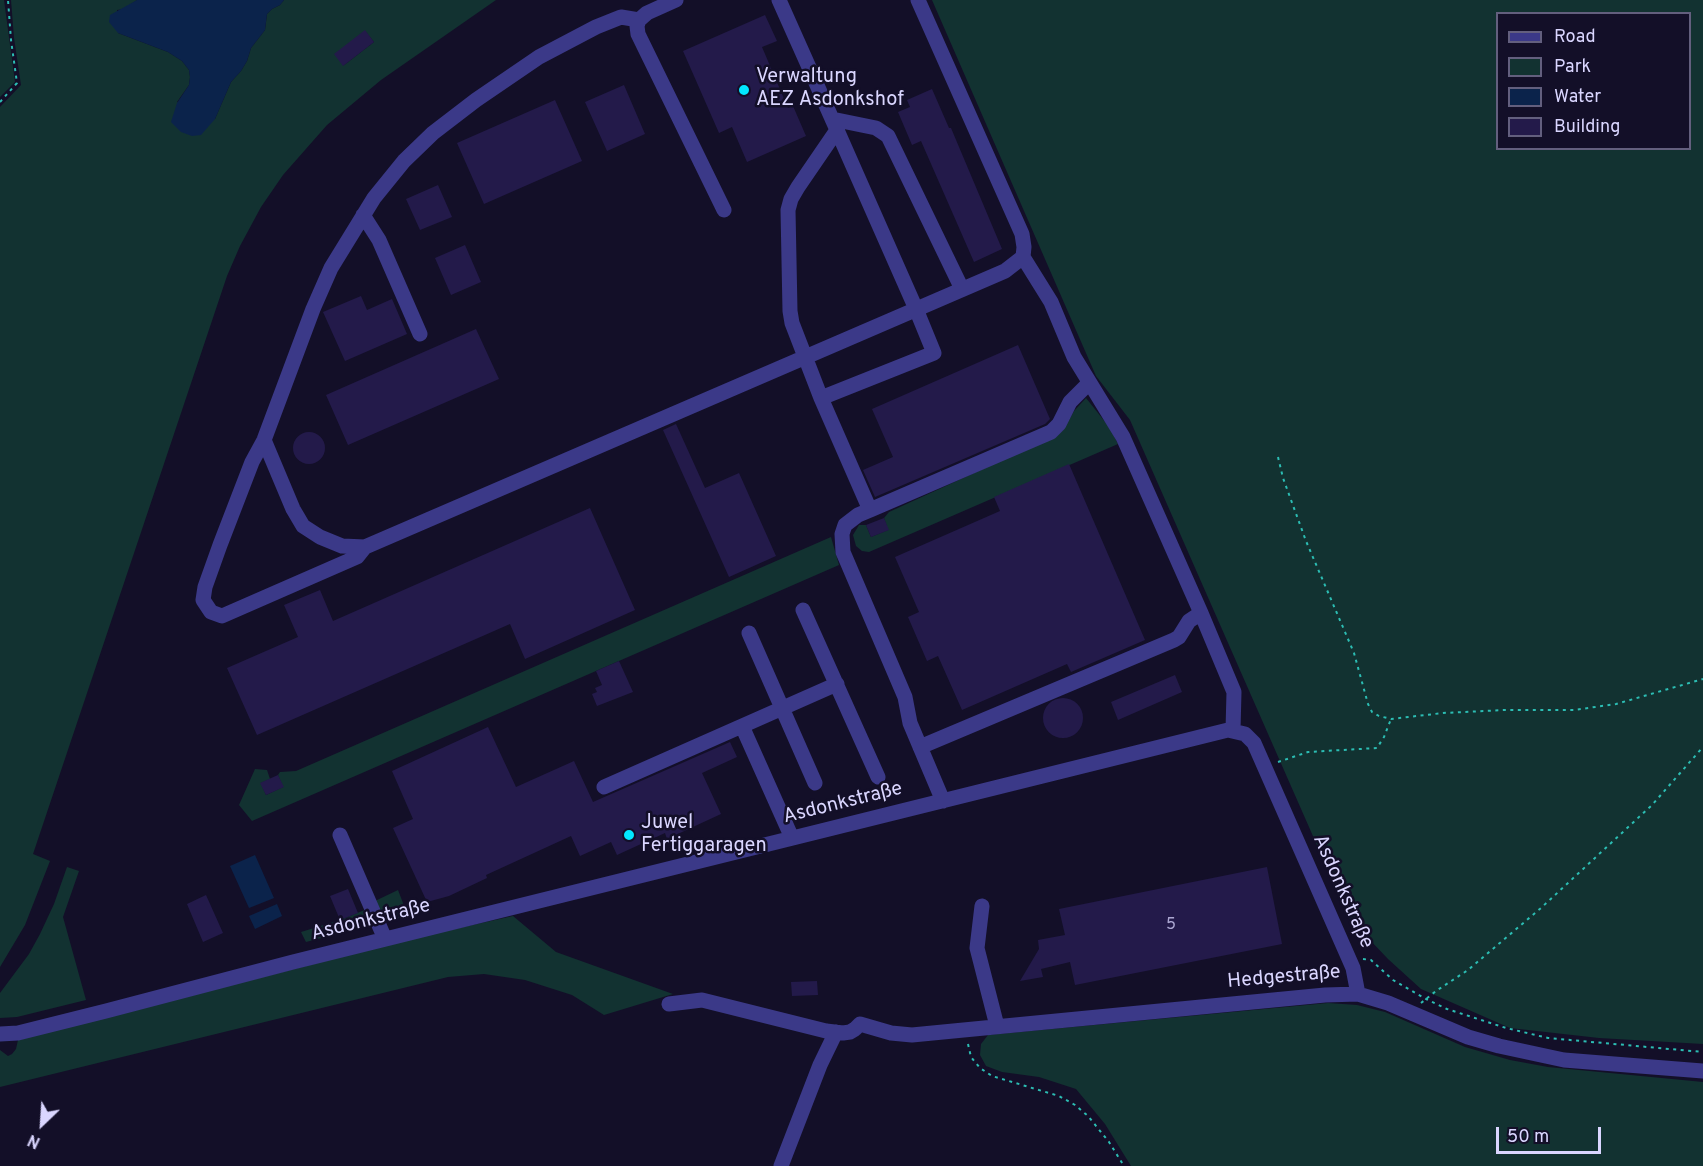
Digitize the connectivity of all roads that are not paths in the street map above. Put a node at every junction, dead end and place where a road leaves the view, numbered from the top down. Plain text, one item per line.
1 (676, 0) edge
2 (779, 0) edge
3 (918, 0) edge
4 (639, 20) junction
5 (835, 125) junction
6 (724, 210) dead end
7 (363, 215) junction
8 (1023, 257) junction
9 (962, 289) junction
10 (916, 309) junction
11 (420, 334) dead end
12 (805, 357) junction
13 (1089, 383) junction
14 (821, 398) junction
15 (264, 440) junction
16 (870, 510) junction
17 (365, 547) junction
18 (803, 610) dead end
19 (1201, 613) junction
20 (749, 633) dead end
21 (837, 684) junction
22 (782, 708) junction
23 (742, 726) junction
24 (1233, 730) junction
25 (920, 747) junction
26 (878, 777) dead end
27 (815, 783) dead end
28 (604, 787) dead end
29 (943, 801) junction
30 (340, 835) dead end
31 (792, 838) junction
32 (982, 906) dead end
33 (385, 939) junction
34 (1358, 993) junction
35 (669, 1004) dead end
36 (997, 1026) junction
37 (836, 1032) junction
38 (0, 1034) edge
39 (1703, 1071) edge
40 (781, 1166) edge

1 - 4 street
2 - 5 street
3 - 8 street
4 - 6 street
4 - 7 street
5 - 9 street
5 - 10 street
5 - 12 street
7 - 11 street
7 - 15 street
8 - 9 street
8 - 13 street
9 - 10 street
10 - 12 street
10 - 14 street
12 - 14 street
12 - 17 street
13 - 16 street
13 - 19 street
14 - 16 street
15 - 17 street
15 - 17 street
16 - 25 street
18 - 21 street
19 - 24 street
19 - 25 street
20 - 22 street
21 - 22 street
21 - 26 street
22 - 23 street
22 - 27 street
23 - 28 street
23 - 31 street
24 - 29 street, Asdonkstraße
24 - 34 street, Asdonkstraße
25 - 29 street
29 - 31 street, Asdonkstraße
30 - 33 street
31 - 33 street, Asdonkstraße
32 - 36 street
33 - 38 street, Asdonkstraße
34 - 36 street, Hedgestraße
34 - 39 street, Hedgestraße
35 - 37 street
36 - 37 street, Hedgestraße
37 - 40 street

